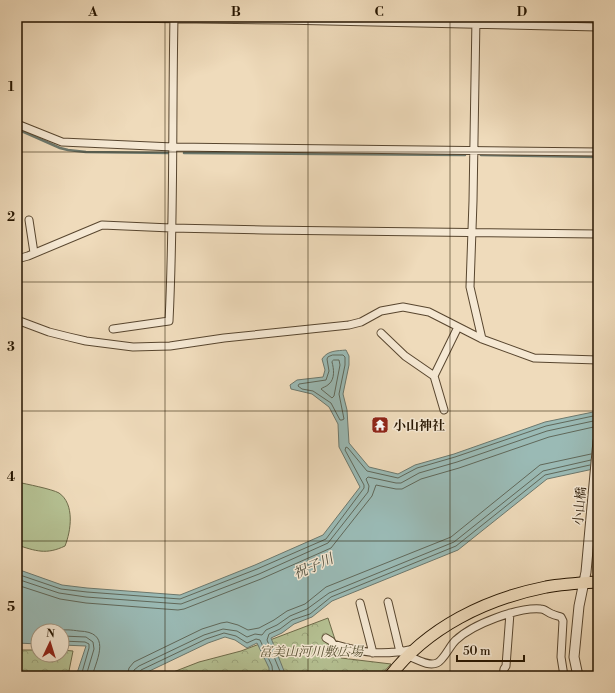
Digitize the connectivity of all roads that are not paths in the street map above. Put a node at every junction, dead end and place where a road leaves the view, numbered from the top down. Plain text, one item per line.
1 (37, 17) edge
2 (174, 18) edge
3 (476, 20) edge
4 (598, 27) edge
5 (17, 124) edge
6 (173, 147) junction
7 (473, 151) junction
8 (598, 152) edge
9 (28, 220) dead end
10 (171, 228) junction
11 (472, 232) junction
12 (598, 234) edge
13 (34, 253) junction
14 (17, 259) edge
15 (17, 320) edge
16 (458, 327) junction
17 (113, 329) dead end
18 (381, 333) dead end
19 (482, 339) junction
20 (598, 360) edge
21 (434, 376) junction
22 (444, 410) dead end
23 (598, 441) edge
24 (584, 578) junction
25 (598, 582) edge
26 (388, 602) dead end
27 (360, 603) dead end
28 (510, 613) junction
29 (326, 638) dead end
30 (408, 652) junction
31 (373, 653) junction
32 (561, 657) junction
33 (574, 657) junction
34 (390, 676) edge
35 (504, 676) edge
36 (564, 676) edge
37 (578, 676) edge

1 - 2 street
2 - 3 street
2 - 6 street
3 - 4 street
3 - 7 street
5 - 6 street
6 - 7 street
6 - 10 street
7 - 8 street
7 - 11 street
9 - 13 street
10 - 11 street
10 - 13 street
10 - 17 street
11 - 12 street
11 - 19 street
13 - 14 street
15 - 16 street
16 - 19 street
16 - 21 street
18 - 21 street
19 - 20 street
21 - 22 street
23 - 24 street, 小山橋
24 - 25 main road
24 - 30 main road
24 - 33 street, 小山橋
26 - 30 street
27 - 31 street
28 - 30 street
28 - 32 street
28 - 35 street
29 - 31 street
30 - 31 street
30 - 34 main road
32 - 33 street
32 - 36 street
33 - 37 street, 小山橋

